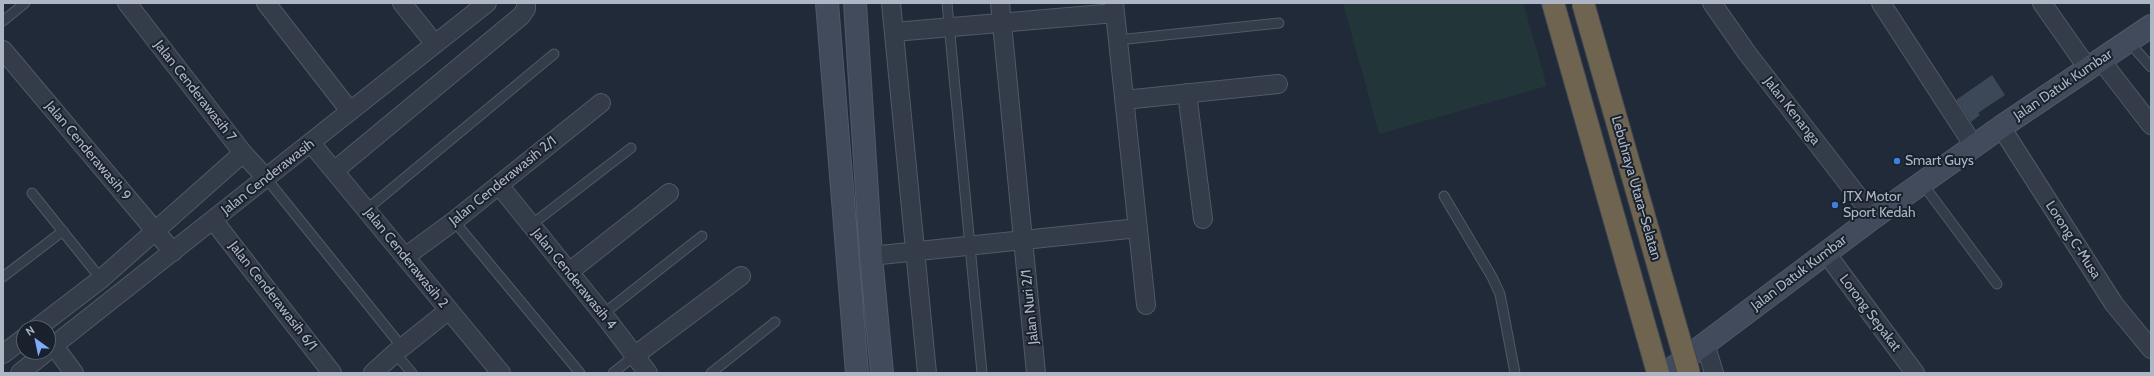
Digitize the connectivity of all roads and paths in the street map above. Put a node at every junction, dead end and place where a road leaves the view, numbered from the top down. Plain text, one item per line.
1 (25, 3) edge
2 (266, 3) edge
3 (402, 3) edge
4 (487, 3) edge
5 (526, 3) edge
6 (827, 3) edge
7 (855, 3) edge
8 (891, 3) edge
9 (947, 3) edge
10 (1000, 3) edge
11 (1553, 3) edge
12 (1583, 3) edge
13 (1712, 3) edge
14 (1881, 3) edge
15 (2042, 3) edge
16 (136, 6) edge
17 (1115, 8) edge
18 (3, 21) edge
19 (1002, 23) junction
20 (1279, 23) dead end
21 (2151, 26) edge
22 (949, 28) junction
23 (894, 32) junction
24 (1118, 40) junction
25 (2128, 41) junction
26 (435, 44) junction
27 (3, 50) edge
28 (554, 54) dead end
29 (2094, 63) junction
30 (2151, 67) edge
31 (1278, 84) dead end
32 (1187, 93) junction
33 (1124, 100) junction
34 (601, 103) dead end
35 (350, 111) junction
36 (2151, 125) edge
37 (2001, 127) junction
38 (310, 143) junction
39 (1974, 146) junction
40 (631, 148) dead end
41 (243, 153) junction
42 (334, 171) junction
43 (266, 178) junction
44 (1922, 183) junction
45 (498, 185) junction
46 (669, 193) dead end
47 (32, 194) dead end
48 (1444, 196) dead end
49 (366, 210) junction
50 (1874, 217) junction
51 (1203, 219) dead end
52 (213, 220) junction
53 (454, 220) junction
54 (531, 225) junction
55 (1138, 228) junction
56 (63, 230) junction
57 (155, 231) junction
58 (702, 236) dead end
59 (1023, 240) junction
60 (970, 246) junction
61 (173, 252) junction
62 (915, 252) junction
63 (1826, 253) junction
64 (871, 256) junction
65 (405, 257) junction
66 (569, 272) junction
67 (742, 276) dead end
68 (3, 277) edge
69 (101, 279) junction
70 (1997, 284) dead end
71 (1146, 305) dead end
72 (449, 310) junction
73 (603, 314) junction
74 (47, 320) edge
75 (775, 322) dead end
76 (1705, 343) junction
77 (16, 344) edge
78 (56, 344) edge
79 (398, 350) junction
80 (2151, 350) edge
81 (3, 354) edge
82 (56, 356) edge
83 (634, 356) junction
84 (36, 360) edge
85 (20, 373) edge
86 (74, 373) edge
87 (332, 373) edge
88 (373, 373) edge
89 (412, 373) edge
90 (500, 373) edge
91 (580, 373) edge
92 (613, 373) edge
93 (648, 373) edge
94 (711, 373) edge
95 (857, 373) edge
96 (882, 373) edge
97 (927, 373) edge
98 (982, 373) edge
99 (1036, 373) edge
100 (1515, 373) edge
101 (1658, 373) edge
102 (1666, 373) edge
103 (1689, 373) edge
104 (1714, 373) edge
105 (1915, 373) edge

1 - 18 lane
2 - 35 street
3 - 26 street
4 - 26 street, Jalan Cenderawasih
5 - 42 street
6 - 95 main road
7 - 64 main road
8 - 23 street
9 - 22 lane
10 - 19 street, Jalan Nuri 2/1
11 - 101 highway, Lebuhraya Utara–Selatan
12 - 103 highway, Lebuhraya Utara–Selatan, bridge
13 - 50 street, Jalan Kenanga
14 - 39 street
15 - 29 street
16 - 41 street, Jalan Cenderawasih 7
17 - 19 street
17 - 24 street
19 - 22 street
19 - 59 street, Jalan Nuri 2/1
20 - 24 lane
21 - 25 main road, Jalan Datuk Kumbar
22 - 23 street
22 - 60 lane
23 - 62 street
24 - 33 street
25 - 29 main road, Jalan Datuk Kumbar
25 - 30 lane
26 - 35 street, Jalan Cenderawasih
27 - 57 street, Jalan Cenderawasih 9
28 - 49 lane
29 - 36 street
29 - 37 main road, Jalan Datuk Kumbar
31 - 32 street
32 - 33 street
32 - 51 street
33 - 55 street
34 - 45 street, Jalan Cenderawasih 2/1
35 - 38 street, Jalan Cenderawasih
37 - 39 main road, Jalan Datuk Kumbar
37 - 80 street, Lorong C-Musa
38 - 42 street, Jalan Cenderawasih 2
38 - 43 street, Jalan Cenderawasih
39 - 44 main road, Jalan Datuk Kumbar
40 - 54 lane
41 - 43 street, Jalan Cenderawasih 7
41 - 57 street
42 - 49 street, Jalan Cenderawasih 2
43 - 52 street, Jalan Cenderawasih
43 - 79 lane
44 - 50 main road, Jalan Datuk Kumbar
44 - 70 lane
45 - 53 street, Jalan Cenderawasih 2/1
45 - 54 street, Jalan Cenderawasih 4
46 - 66 street
47 - 56 lane
48 - 100 lane
49 - 65 street, Jalan Cenderawasih 2
50 - 63 main road, Jalan Datuk Kumbar
52 - 61 street, Jalan Cenderawasih
52 - 87 street, Jalan Cenderawasih 6/1
53 - 65 street, Jalan Cenderawasih 2/1
53 - 91 lane
54 - 66 street, Jalan Cenderawasih 4
55 - 59 street
55 - 71 street
56 - 68 lane
56 - 69 lane
57 - 61 street, Jalan Cenderawasih 9
57 - 69 street
58 - 73 lane
59 - 60 street
59 - 99 street, Jalan Nuri 2/1
60 - 62 street
60 - 98 lane
61 - 78 street, Jalan Cenderawasih
62 - 64 street
62 - 97 street
63 - 76 main road, Jalan Datuk Kumbar
63 - 105 street, Lorong Sepakat
64 - 96 main road
65 - 72 street, Jalan Cenderawasih 2
66 - 73 street, Jalan Cenderawasih 4
67 - 83 street
69 - 74 street
72 - 79 street
72 - 90 street, Jalan Cenderawasih 2
73 - 83 street, Jalan Cenderawasih 4
75 - 94 lane
76 - 102 main road, Jalan Datuk Kumbar
76 - 104 street
77 - 81 street
79 - 88 street
79 - 89 lane
82 - 86 street
83 - 92 lane
83 - 93 street, Jalan Cenderawasih 4
84 - 85 street, Jalan Cenderawasih

